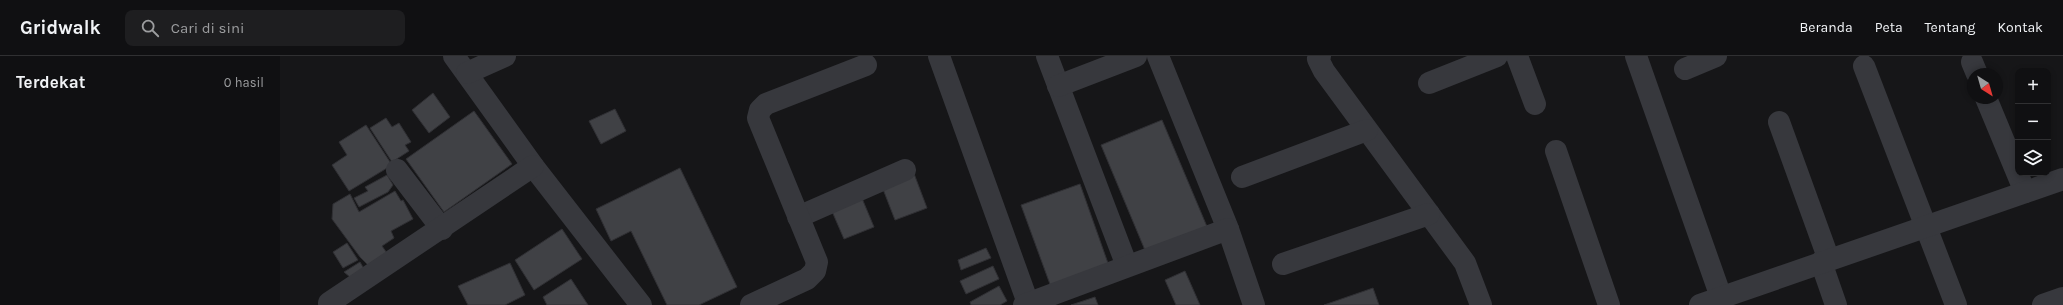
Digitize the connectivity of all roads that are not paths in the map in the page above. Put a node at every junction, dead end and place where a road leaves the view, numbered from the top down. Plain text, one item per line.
1 (454, 56) edge
2 (505, 56) edge
3 (939, 56) edge
4 (1047, 56) edge
5 (1136, 56) edge
6 (1158, 56) edge
7 (1320, 56) edge
8 (1497, 56) edge
9 (1517, 56) edge
10 (1636, 56) edge
11 (1716, 56) edge
12 (866, 65) dead end
13 (1864, 66) dead end
14 (1685, 69) dead end
15 (467, 73) junction
16 (1429, 84) dead end
17 (1058, 86) junction
18 (1535, 104) dead end
19 (1988, 104) edge
20 (1779, 122) dead end
21 (1367, 130) junction
22 (1556, 151) dead end
23 (533, 166) junction
24 (397, 170) dead end
25 (905, 170) dead end
26 (1242, 177) dead end
27 (2063, 179) edge
28 (2025, 192) junction
29 (1429, 214) junction
30 (798, 217) junction
31 (1927, 226) junction
32 (442, 229) junction
33 (1228, 229) junction
34 (1825, 261) junction
35 (1283, 264) dead end
36 (1127, 266) junction
37 (1721, 297) junction
38 (2063, 298) edge
39 (329, 303) dead end
40 (1026, 304) edge
41 (641, 305) edge
42 (751, 305) edge
43 (1254, 305) edge
44 (1481, 305) edge
45 (1609, 305) edge
46 (1700, 305) edge
47 (1836, 305) edge
48 (1956, 305) edge
49 (2043, 305) edge

1 - 15 street
2 - 15 street
3 - 40 street
4 - 17 street
5 - 17 street
6 - 33 street
7 - 21 street
8 - 16 street
9 - 18 street
10 - 37 street
11 - 14 street
12 - 30 street
13 - 31 street
15 - 23 street
17 - 36 street
19 - 28 street
20 - 34 street
21 - 26 street
21 - 29 street
22 - 45 street
23 - 32 street
23 - 41 street
24 - 32 street
25 - 30 street
27 - 28 street
28 - 31 street
29 - 35 street
29 - 44 street
30 - 42 street
31 - 34 street
31 - 48 street
32 - 39 street
33 - 36 street
33 - 43 street
34 - 37 street
34 - 47 street
36 - 40 street
37 - 46 street
38 - 49 street

